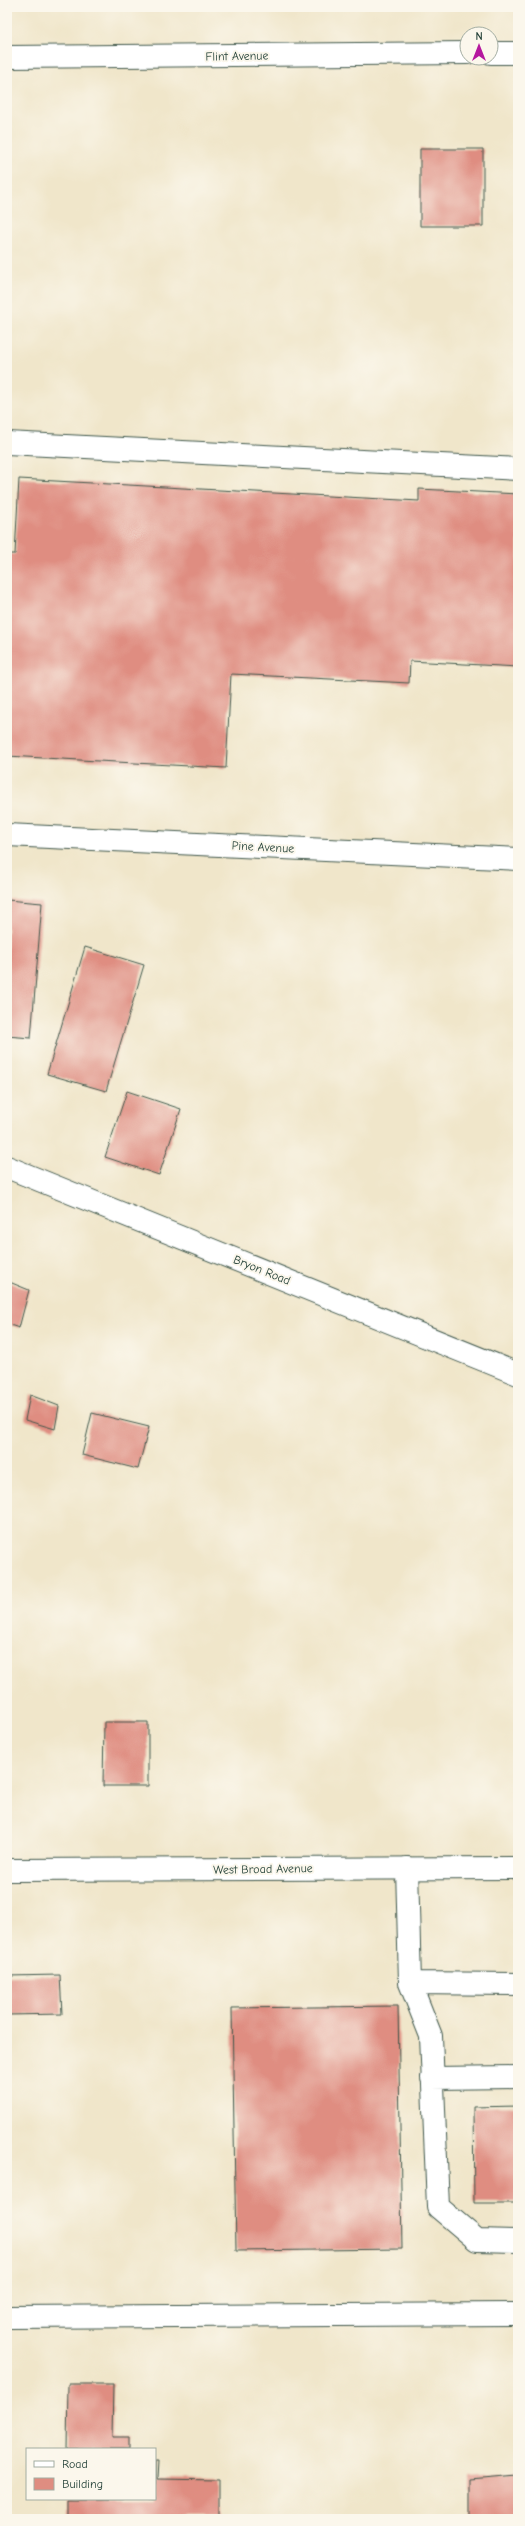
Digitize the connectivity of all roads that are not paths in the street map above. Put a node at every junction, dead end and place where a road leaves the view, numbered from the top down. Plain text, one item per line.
1 (459, 53) edge
2 (499, 53) edge
3 (518, 53) edge
4 (7, 57) edge
5 (7, 443) edge
6 (518, 469) edge
7 (7, 835) edge
8 (518, 859) edge
9 (7, 1167) edge
10 (518, 1374) edge
11 (407, 1868) junction
12 (518, 1868) edge
13 (7, 1870) edge
14 (410, 1983) junction
15 (518, 1984) edge
16 (518, 2077) edge
17 (432, 2078) junction
18 (518, 2241) edge
19 (518, 2314) edge
20 (7, 2317) edge

1 - 4 street, Flint Avenue
2 - 3 street
5 - 6 street
7 - 8 street, Pine Avenue
9 - 10 street, Bryon Road
11 - 12 street, West Broad Avenue
11 - 13 street, West Broad Avenue
11 - 14 street
14 - 15 street
14 - 17 street
16 - 17 street
17 - 18 street
19 - 20 street

